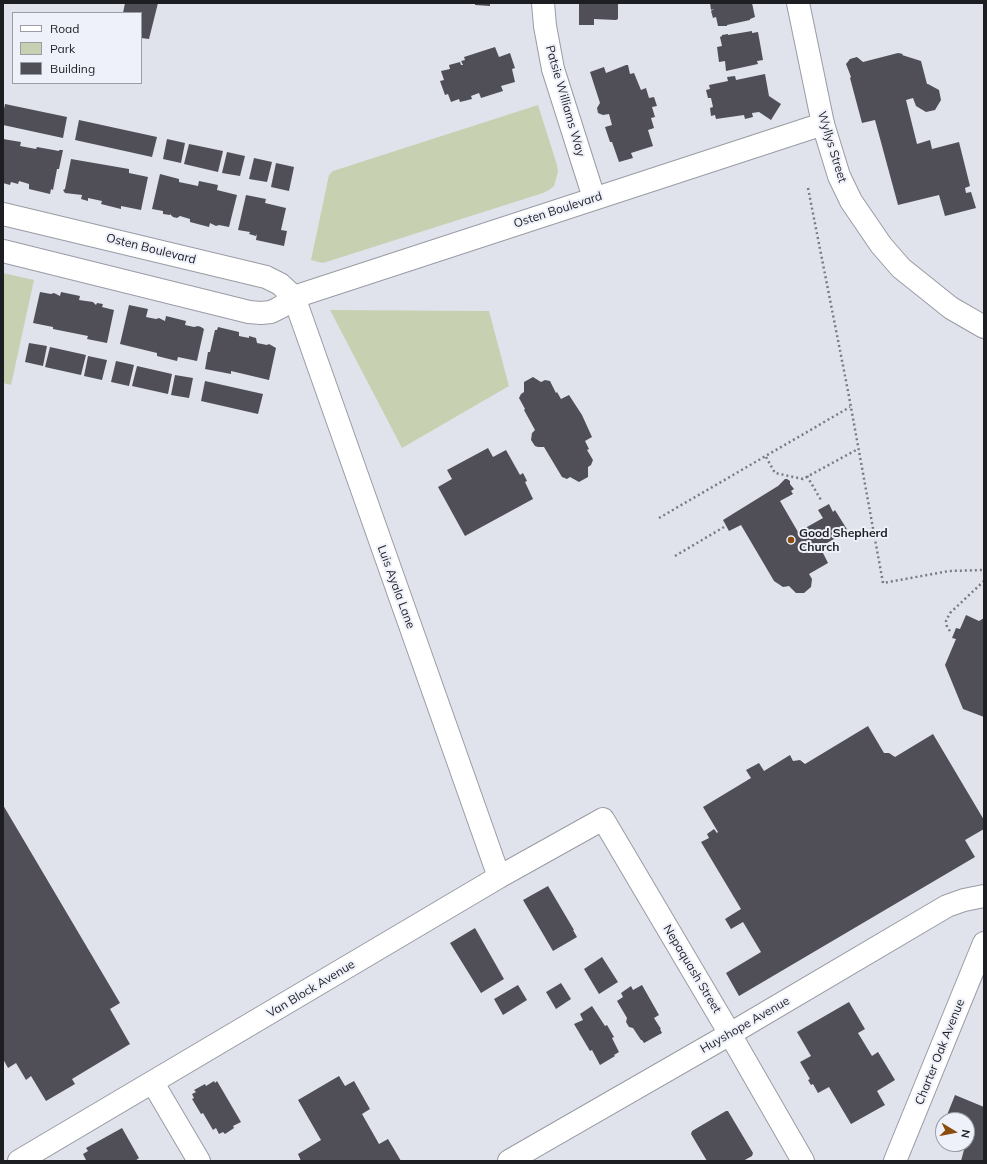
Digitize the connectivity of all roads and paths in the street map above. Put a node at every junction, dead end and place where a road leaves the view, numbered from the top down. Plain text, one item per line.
1 (543, 3) edge
2 (798, 3) edge
3 (823, 124) junction
4 (808, 188) dead end
5 (594, 198) junction
6 (3, 214) edge
7 (3, 251) edge
8 (294, 297) junction
9 (984, 327) edge
10 (850, 407) junction
11 (858, 449) junction
12 (766, 457) junction
13 (807, 476) junction
14 (821, 500) dead end
15 (659, 518) dead end
16 (724, 527) dead end
17 (675, 556) dead end
18 (984, 570) edge
19 (984, 581) edge
20 (950, 632) dead end
21 (603, 819) joint
22 (499, 877) junction
23 (984, 896) edge
24 (984, 943) edge
25 (730, 1034) junction
26 (153, 1083) junction
27 (19, 1161) edge
28 (199, 1161) edge
29 (509, 1161) edge
30 (803, 1161) edge
31 (895, 1161) edge

1 - 5 street, Patsie Williams Way
2 - 3 street, Wyllys Street
3 - 5 street, Osten Boulevard
3 - 9 street, Wyllys Street
4 - 10 path
5 - 8 street, Osten Boulevard
6 - 8 street, Osten Boulevard
7 - 8 street, Osten Boulevard
8 - 22 street, Luis Ayala Lane
10 - 11 path
10 - 12 path
11 - 13 path
11 - 18 path
12 - 13 path
12 - 15 path
13 - 14 path
16 - 17 path
19 - 20 path
21 - 22 street, Van Block Avenue
21 - 25 street, Nepaquash Street
22 - 26 street, Van Block Avenue
23 - 25 street, Huyshope Avenue
24 - 31 street, Charter Oak Avenue
25 - 29 street, Huyshope Avenue
25 - 30 street, Nepaquash Street
26 - 27 street, Van Block Avenue
26 - 28 street

